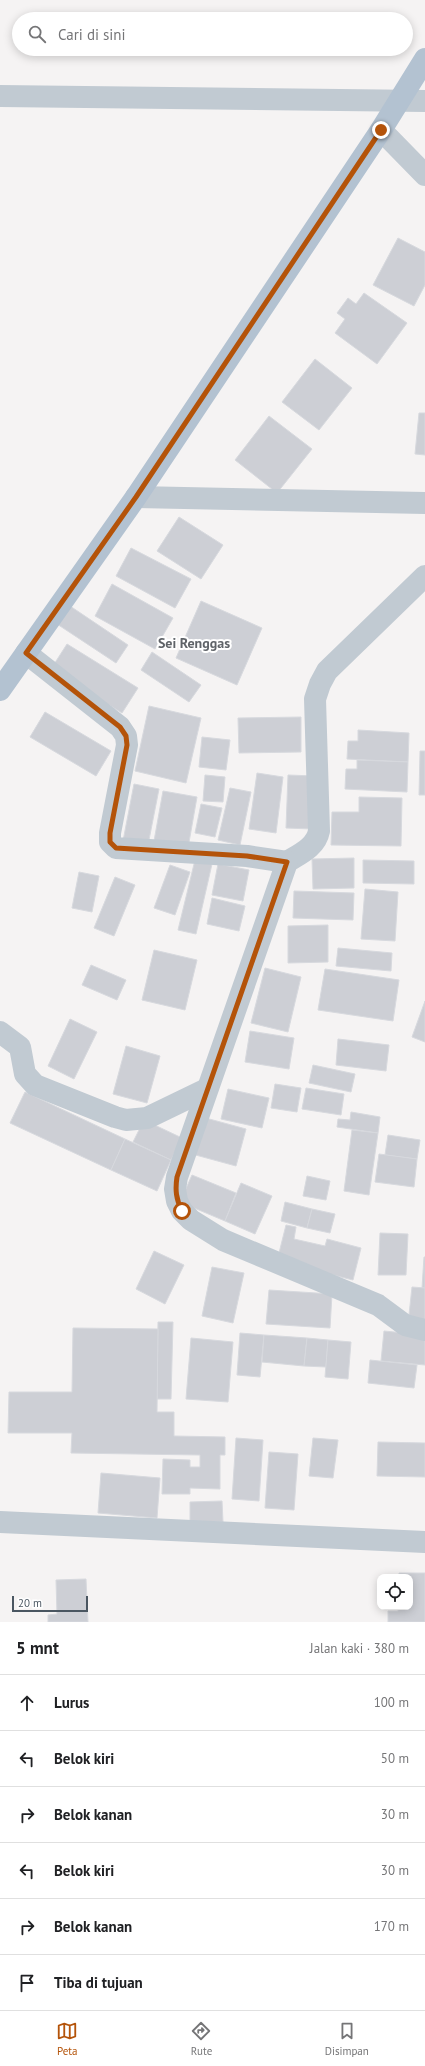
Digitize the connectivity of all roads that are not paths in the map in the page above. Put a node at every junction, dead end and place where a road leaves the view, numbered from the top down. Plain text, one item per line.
1 (425, 59) edge
2 (0, 96) edge
3 (400, 100) junction
4 (425, 100) edge
5 (381, 130) junction
6 (425, 175) edge
7 (136, 497) junction
8 (425, 503) edge
9 (425, 576) edge
10 (26, 653) junction
11 (0, 690) edge
12 (287, 862) junction
13 (0, 1032) edge
14 (207, 1089) junction
15 (425, 1330) edge
16 (0, 1522) edge
17 (425, 1542) edge

1 - 3 main road
2 - 3 street
3 - 4 street
3 - 5 main road
5 - 6 street
5 - 7 main road
7 - 8 street
7 - 10 main road
9 - 12 street
10 - 11 main road
10 - 12 street
12 - 14 street
13 - 14 street
14 - 15 street
16 - 17 street

